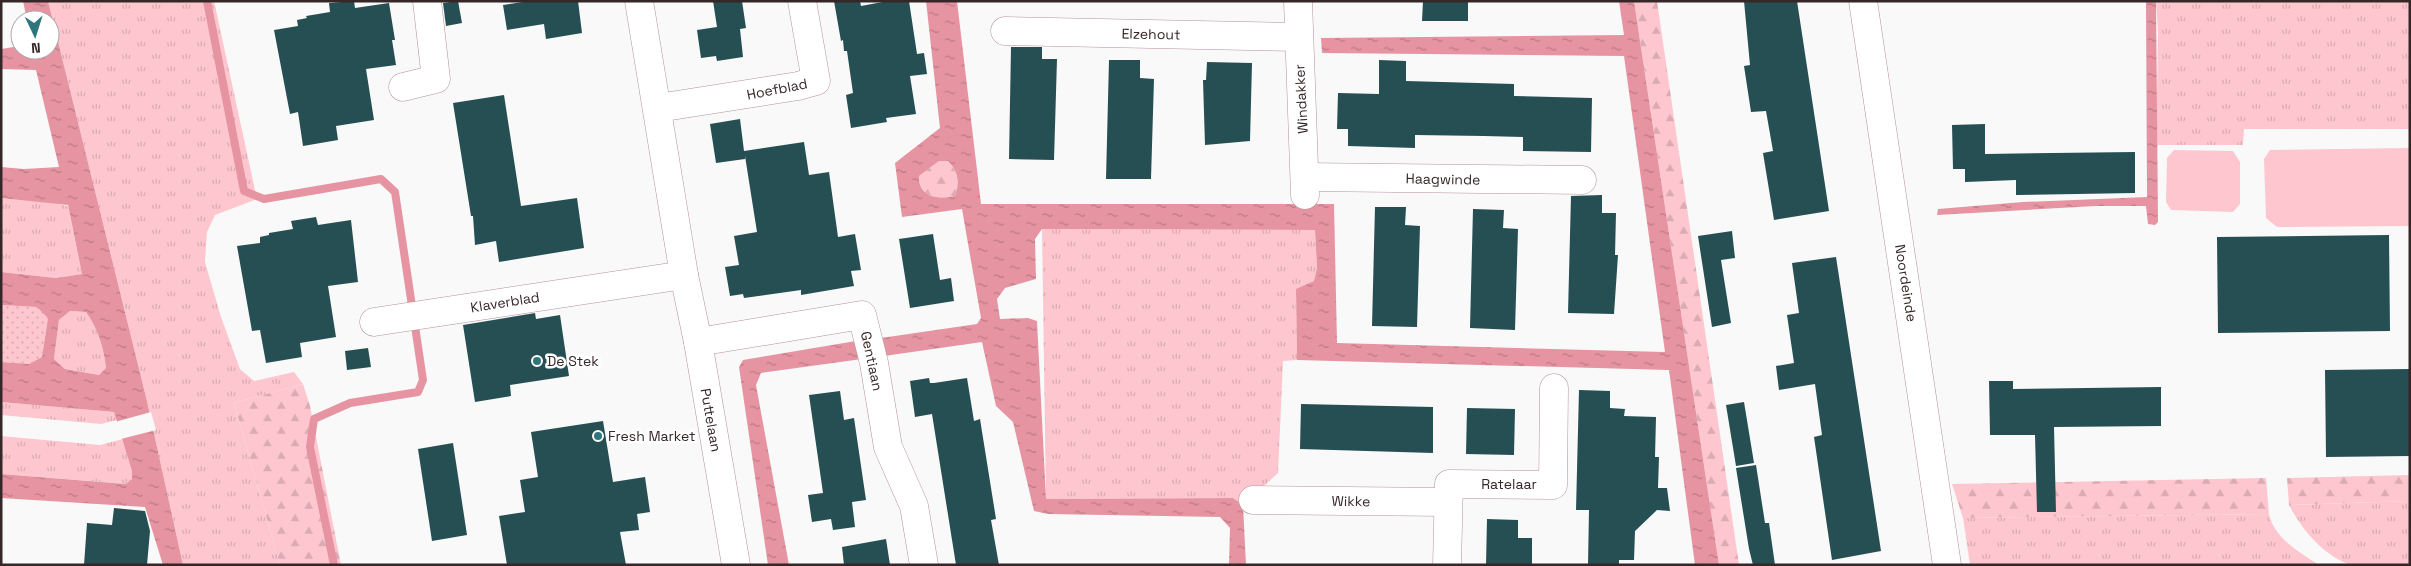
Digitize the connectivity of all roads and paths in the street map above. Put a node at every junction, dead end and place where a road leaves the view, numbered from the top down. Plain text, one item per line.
1 (427, 1) edge
2 (639, 1) edge
3 (802, 1) edge
4 (1298, 1) edge
5 (1863, 1) edge
6 (1005, 31) dead end
7 (1298, 38) junction
8 (403, 87) dead end
9 (658, 108) junction
10 (1582, 180) dead end
11 (1305, 186) joint
12 (684, 275) junction
13 (374, 322) dead end
14 (698, 342) junction
15 (1554, 388) dead end
16 (1253, 500) dead end
17 (1448, 502) junction
18 (736, 565) edge
19 (924, 565) edge
20 (1447, 565) edge
21 (1947, 565) edge

1 - 8 street
2 - 9 street, Puttelaan
3 - 9 street, Hoefblad
4 - 7 street, Windakker
5 - 21 street, Noordeinde
6 - 7 street, Elzehout
7 - 11 street, Windakker
9 - 12 street, Puttelaan
10 - 11 street, Haagwinde
12 - 13 street, Klaverblad
12 - 14 street, Puttelaan
14 - 18 street, Puttelaan
14 - 19 street, Gentiaan
15 - 17 street, Ratelaar
16 - 17 street, Wikke
17 - 20 street, Ratelaar

